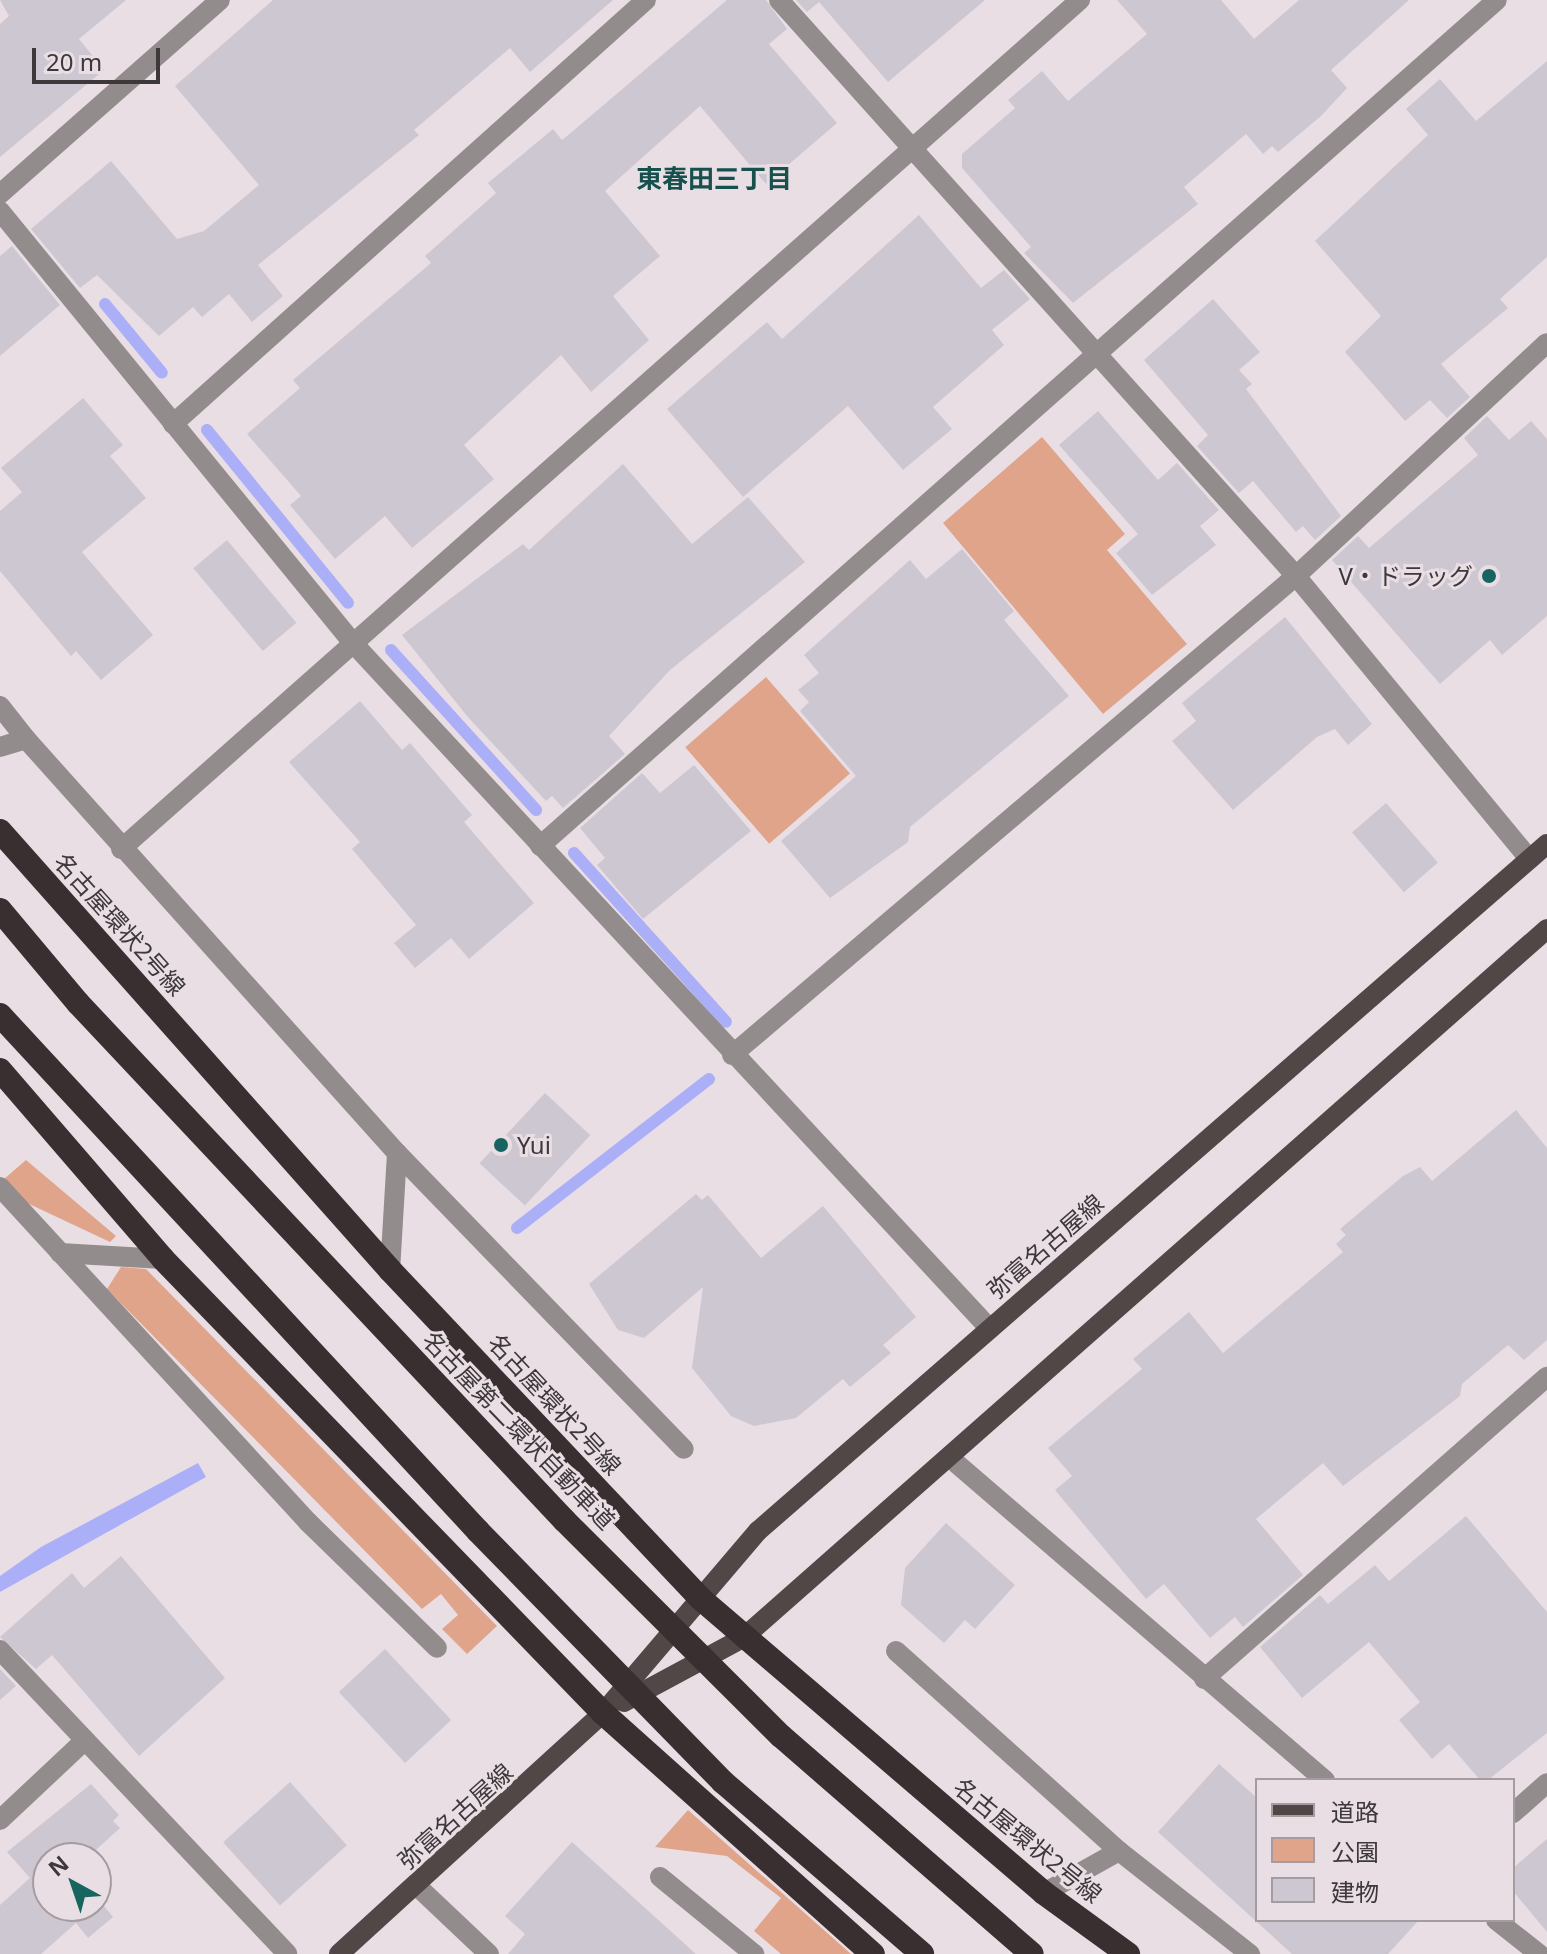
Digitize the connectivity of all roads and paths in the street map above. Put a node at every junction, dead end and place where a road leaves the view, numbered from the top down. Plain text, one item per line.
1 (220, 0) edge
2 (646, 0) edge
3 (779, 0) edge
4 (1080, 0) edge
5 (1497, 0) edge
6 (911, 148) junction
7 (0, 194) edge
8 (0, 211) edge
9 (1547, 343) edge
10 (1098, 356) junction
11 (173, 424) junction
12 (1296, 576) junction
13 (353, 643) junction
14 (0, 706) edge
15 (26, 739) junction
16 (0, 747) edge
17 (0, 831) edge
18 (1547, 844) edge
19 (540, 846) junction
20 (121, 849) junction
21 (1529, 859) junction
22 (0, 910) edge
23 (1547, 929) edge
24 (0, 1015) edge
25 (732, 1055) junction
26 (0, 1070) edge
27 (397, 1153) junction
28 (0, 1187) edge
29 (60, 1253) junction
30 (163, 1259) junction
31 (390, 1270) junction
32 (990, 1329) junction
33 (1547, 1377) edge
34 (684, 1449) dead end
35 (949, 1457) junction
36 (701, 1599) junction
37 (743, 1638) junction
38 (437, 1648) dead end
39 (0, 1650) edge
40 (896, 1651) dead end
41 (1204, 1679) junction
42 (603, 1713) junction
43 (84, 1741) junction
44 (1323, 1778) edge
45 (1547, 1783) edge
46 (1515, 1811) edge
47 (0, 1820) edge
48 (1119, 1851) junction
49 (660, 1877) dead end
50 (417, 1886) junction
51 (1044, 1893) junction
52 (1499, 1922) edge
53 (287, 1954) edge
54 (339, 1954) edge
55 (489, 1954) edge
56 (754, 1954) edge
57 (873, 1954) edge
58 (922, 1954) edge
59 (1032, 1954) edge
60 (1128, 1954) edge
61 (1250, 1954) edge
62 (1539, 1954) edge

1 - 7 street
2 - 11 street
3 - 6 street
4 - 6 street
5 - 10 street
6 - 10 street
6 - 13 street
8 - 11 street
9 - 12 street
10 - 12 street
10 - 19 street
11 - 13 street
12 - 21 street
12 - 25 street
13 - 19 street
13 - 20 street
14 - 15 street
15 - 16 street
15 - 20 street
17 - 31 highway, 名古屋環状2号線
18 - 21 main road, 弥富名古屋線
19 - 25 street
20 - 27 street
21 - 32 main road, 弥富名古屋線
22 - 59 highway, 名古屋第二環状自動車道, bridge
23 - 35 main road, 弥富名古屋線
24 - 58 highway, bridge
25 - 32 street
26 - 30 highway
27 - 31 street
27 - 34 street
28 - 29 street
29 - 30 street
29 - 38 street
30 - 42 highway
31 - 36 highway, 名古屋環状2号線
32 - 36 main road, 弥富名古屋線
33 - 41 street
35 - 37 main road, 弥富名古屋線
35 - 41 street
36 - 37 highway, 名古屋環状2号線
36 - 42 main road, 弥富名古屋線
37 - 42 main road, 弥富名古屋線
37 - 51 highway, 名古屋環状2号線
39 - 43 street
40 - 48 street
41 - 44 street
42 - 50 main road, 弥富名古屋線
42 - 57 highway
43 - 47 street
43 - 53 street
45 - 46 street
48 - 51 street
48 - 61 street
49 - 56 street
50 - 54 main road, 弥富名古屋線
50 - 55 street
51 - 60 highway, 名古屋環状2号線
52 - 62 street

